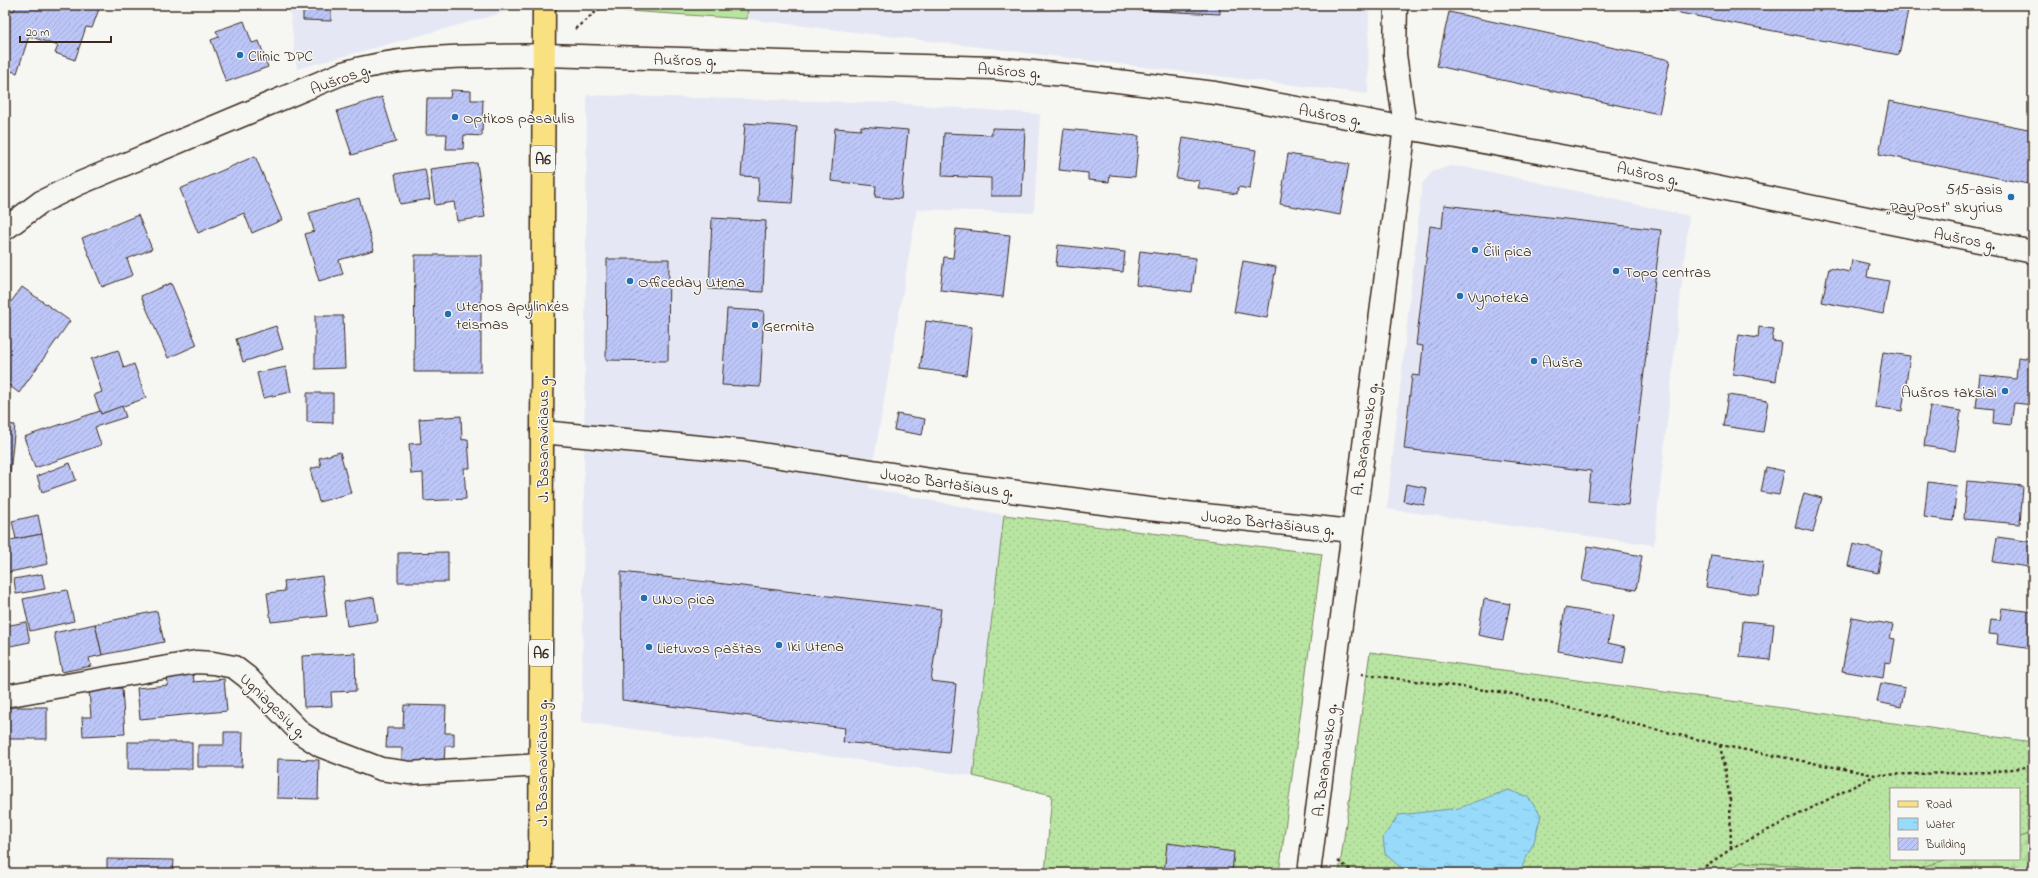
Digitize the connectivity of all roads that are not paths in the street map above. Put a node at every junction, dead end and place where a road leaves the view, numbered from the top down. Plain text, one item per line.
1 (544, 5) edge
2 (1396, 5) edge
3 (544, 55) junction
4 (1406, 127) junction
5 (5, 229) edge
6 (2033, 252) edge
7 (542, 432) junction
8 (1352, 531) junction
9 (5, 696) edge
10 (541, 765) junction
11 (540, 873) edge
12 (1309, 873) edge

1 - 3 main road, J. Basanavičiaus g. / A6
2 - 4 street, A. Baranausko g.
3 - 4 street, Aušros g.
3 - 5 street, Aušros g.
3 - 7 main road, J. Basanavičiaus g. / A6
4 - 6 street, Aušros g.
4 - 8 street, A. Baranausko g.
7 - 8 street, Juozo Bartašiaus g.
7 - 10 main road, J. Basanavičiaus g. / A6
8 - 12 street, A. Baranausko g.
9 - 10 street, Ugniagesių g.
10 - 11 main road, J. Basanavičiaus g. / A6

